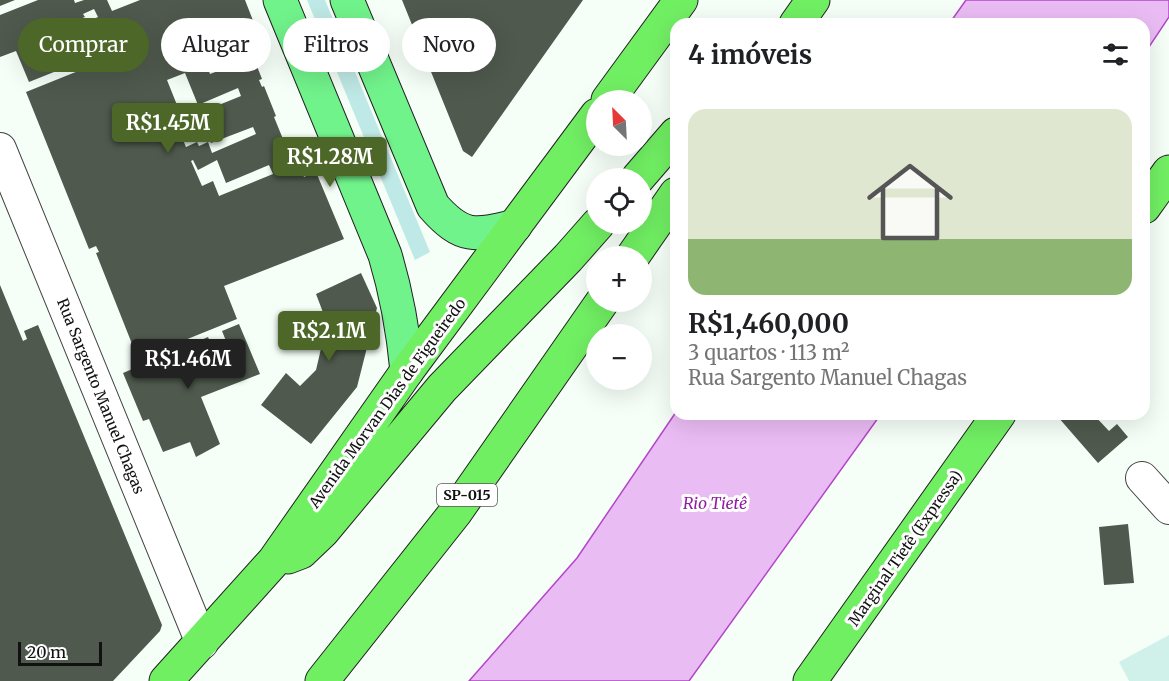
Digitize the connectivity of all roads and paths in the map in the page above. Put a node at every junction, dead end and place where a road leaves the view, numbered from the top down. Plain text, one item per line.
1 (280, 0) edge
2 (347, 0) edge
3 (681, 0) edge
4 (813, 0) edge
5 (800, 18) edge
6 (615, 90) edge
7 (586, 130) edge
8 (670, 141) edge
9 (0, 149) edge
10 (647, 168) edge
11 (1169, 172) edge
12 (1150, 199) edge
13 (670, 203) edge
14 (515, 226) junction
15 (589, 234) edge
16 (640, 246) edge
17 (595, 312) edge
18 (407, 371) junction
19 (995, 420) edge
20 (1142, 478) dead end
21 (1169, 508) edge
22 (274, 561) junction
23 (202, 643) junction
24 (166, 681) edge
25 (322, 681) edge
26 (810, 681) edge

1 - 18 main road
2 - 14 main road
3 - 6 highway
4 - 5 highway
7 - 14 highway, Avenida Morvan Dias de Figueiredo
8 - 10 highway
9 - 23 street, Rua Sargento Manuel Chagas
11 - 12 highway
13 - 16 highway
14 - 18 highway, Avenida Morvan Dias de Figueiredo
15 - 22 highway
17 - 25 highway, SP-015
18 - 22 highway, Avenida Morvan Dias de Figueiredo
19 - 26 highway, Marginal Tietê (Expressa)
20 - 21 street
22 - 23 highway, Avenida Morvan Dias de Figueiredo
23 - 24 highway, Avenida Morvan Dias de Figueiredo

